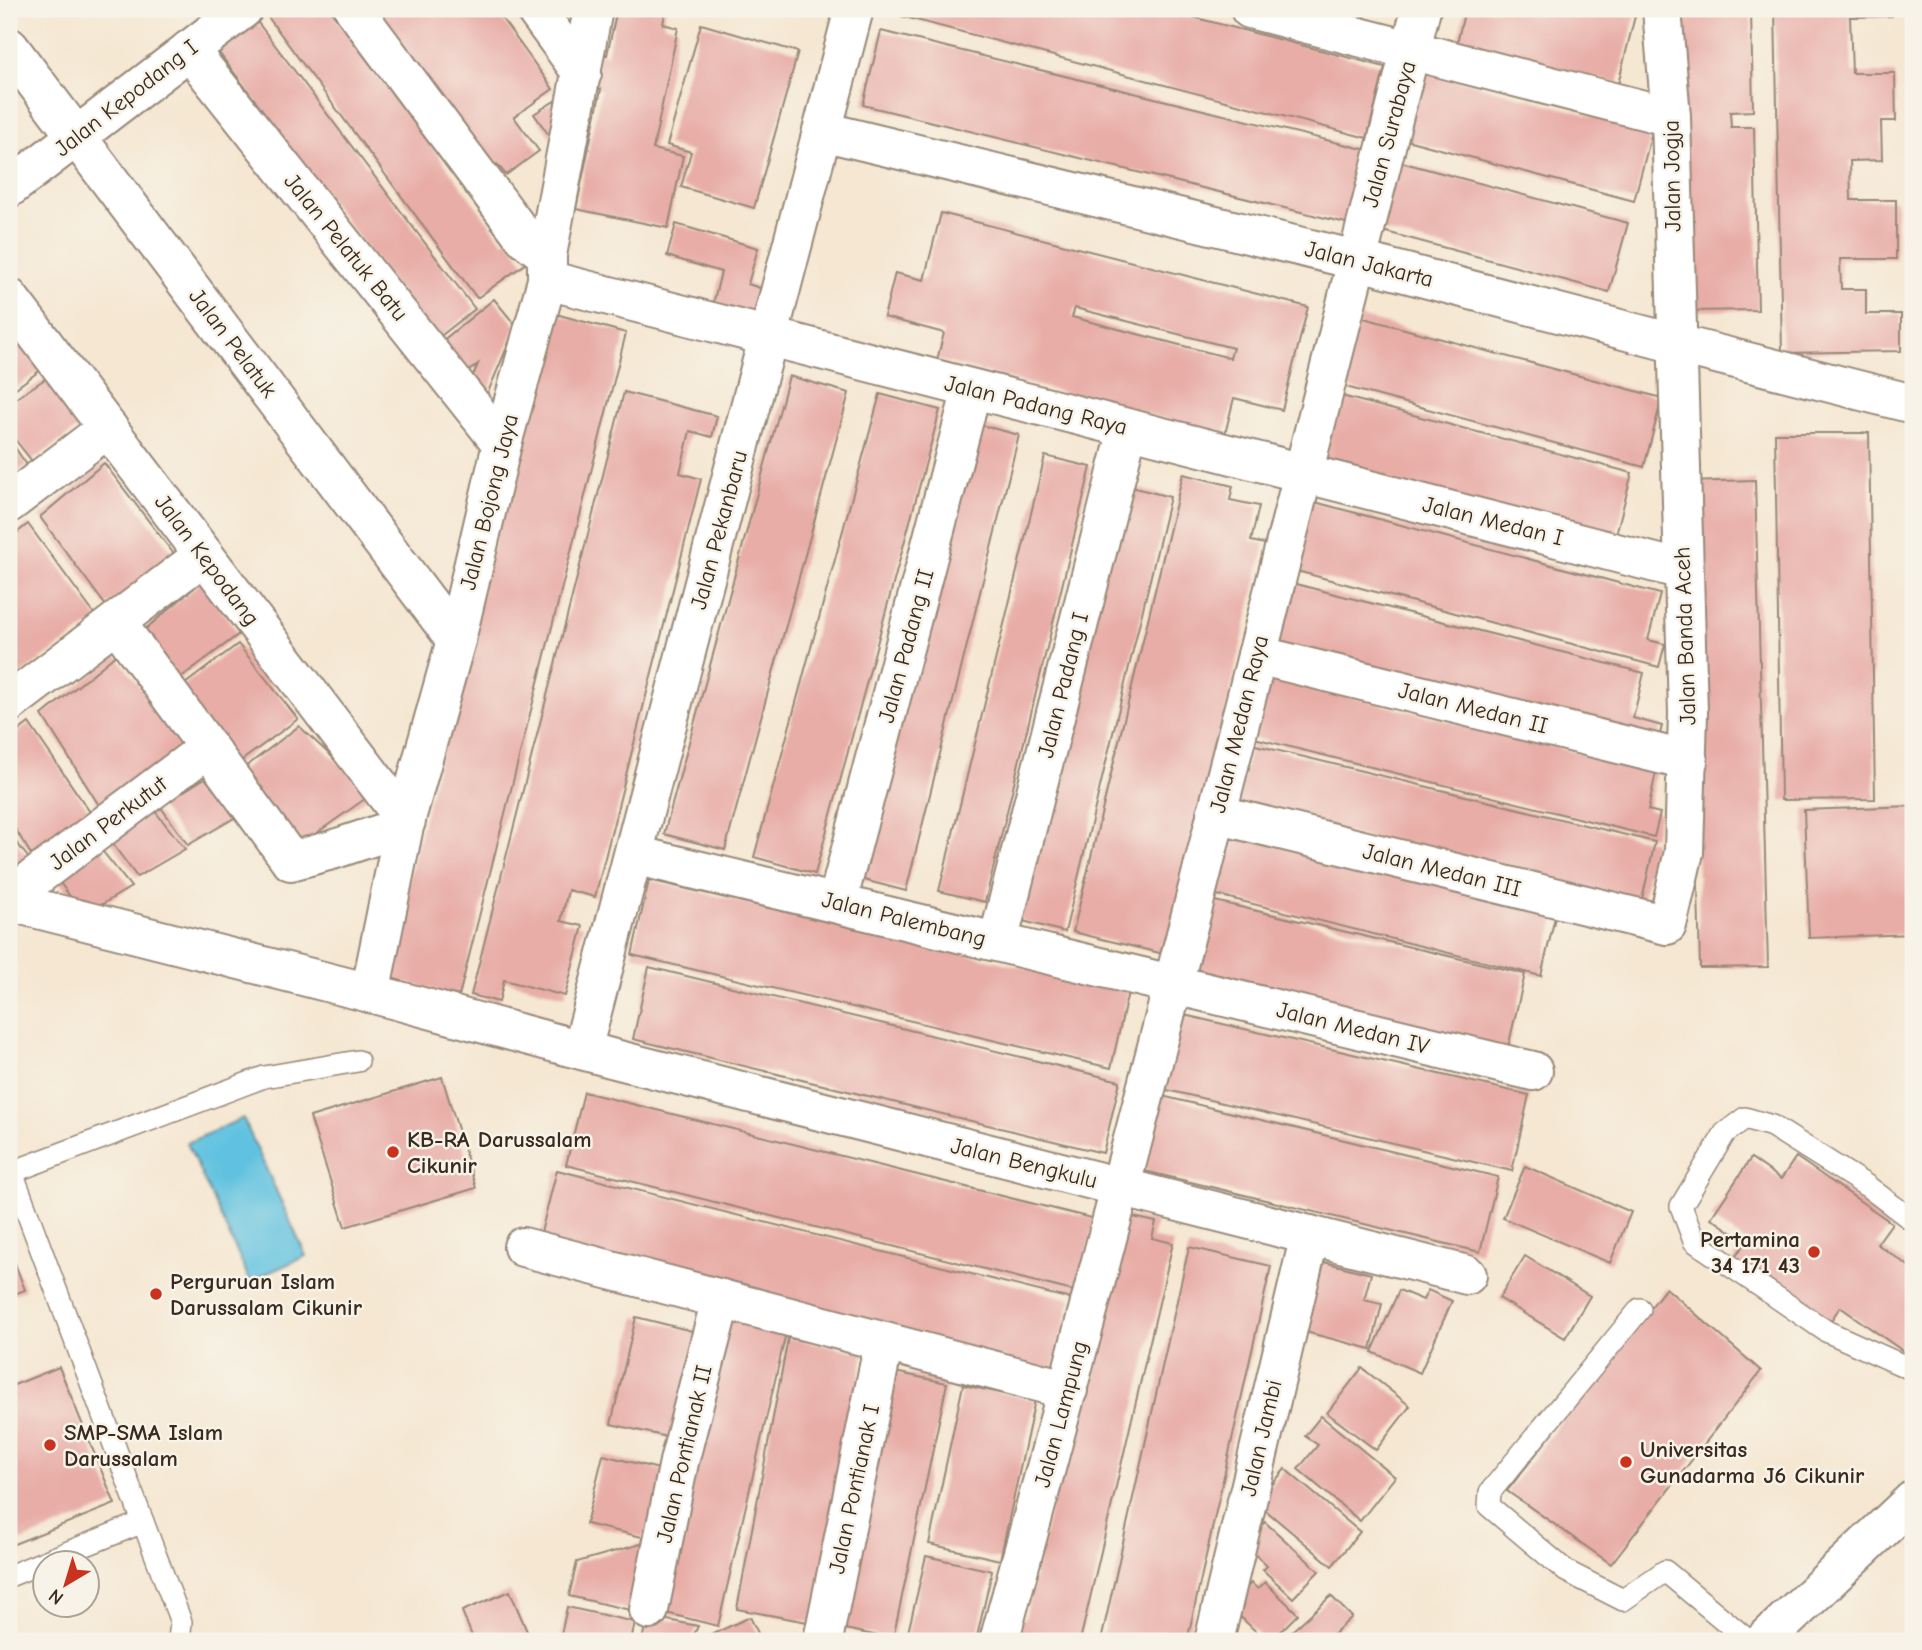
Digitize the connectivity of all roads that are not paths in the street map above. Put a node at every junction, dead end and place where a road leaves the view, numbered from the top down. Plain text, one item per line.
1 (243, 9) edge
2 (354, 9) edge
3 (535, 9) edge
4 (593, 9) edge
5 (854, 9) edge
6 (1250, 9) edge
7 (1421, 9) edge
8 (1662, 9) edge
9 (9, 47) edge
10 (189, 50) junction
11 (1410, 50) junction
12 (582, 73) junction
13 (1671, 117) junction
14 (822, 131) junction
15 (77, 136) junction
16 (9, 188) edge
17 (1356, 260) junction
18 (547, 268) junction
19 (9, 298) edge
20 (769, 337) junction
21 (1677, 344) junction
22 (972, 389) junction
23 (1913, 404) edge
24 (108, 428) junction
25 (1128, 429) junction
26 (502, 444) junction
27 (1303, 473) junction
28 (9, 503) edge
29 (204, 555) junction
30 (1683, 570) junction
31 (116, 622) junction
32 (456, 640) junction
33 (1257, 655) junction
34 (9, 703) edge
35 (208, 748) junction
36 (1688, 761) junction
37 (1216, 814) junction
38 (405, 823) junction
39 (634, 855) junction
40 (9, 897) edge
41 (837, 903) junction
42 (9, 906) edge
43 (1667, 925) joint
44 (998, 942) junction
45 (1174, 985) junction
46 (370, 993) junction
47 (582, 1051) junction
48 (358, 1061) dead end
49 (1533, 1071) dead end
50 (10, 1173) edge
51 (1120, 1187) junction
52 (1913, 1222) edge
53 (1310, 1235) junction
54 (523, 1247) dead end
55 (1466, 1275) dead end
56 (721, 1299) junction
57 (1640, 1309) dead end
58 (884, 1342) junction
59 (1913, 1370) edge
60 (1068, 1390) junction
61 (1913, 1500) edge
62 (143, 1522) junction
63 (9, 1576) edge
64 (649, 1610) dead end
65 (824, 1635) dead end
66 (179, 1641) edge
67 (999, 1641) edge
68 (1214, 1641) edge
69 (1749, 1641) edge
70 (1764, 1641) edge

1 - 10 street, Jalan Kepodang I
2 - 18 street
3 - 12 street
4 - 12 street, Jalan Bojong Jaya
5 - 14 street, Jalan Pekanbaru
6 - 11 street
7 - 11 street, Jalan Surabaya
8 - 13 street, Jalan Jogja
9 - 15 street, Jalan Pelatuk
10 - 15 street, Jalan Kepodang I
10 - 26 street, Jalan Pelatuk Batu
11 - 13 street
11 - 17 street, Jalan Surabaya
12 - 18 street, Jalan Bojong Jaya
13 - 21 street, Jalan Jogja
14 - 17 street, Jalan Jakarta
14 - 20 street, Jalan Pekanbaru
15 - 16 street, Jalan Kepodang I
15 - 32 street, Jalan Pelatuk
17 - 21 street, Jalan Jakarta
17 - 27 street, Jalan Medan Raya
18 - 20 street, Jalan Padang Raya
18 - 26 street, Jalan Bojong Jaya
19 - 24 street, Jalan Kepodang
20 - 22 street, Jalan Padang Raya
20 - 39 street, Jalan Pekanbaru
21 - 23 street, Jalan Jakarta
21 - 30 street, Jalan Banda Aceh
22 - 25 street, Jalan Padang Raya
22 - 41 street, Jalan Padang II
24 - 28 street
24 - 29 street, Jalan Kepodang
25 - 27 street, Jalan Padang Raya
25 - 44 street, Jalan Padang I
26 - 32 street, Jalan Bojong Jaya
27 - 30 street, Jalan Medan I
27 - 33 street, Jalan Medan Raya
29 - 31 street
29 - 38 street, Jalan Kepodang
30 - 36 street, Jalan Banda Aceh
31 - 34 street
31 - 35 street
32 - 38 street, Jalan Bojong Jaya
33 - 36 street, Jalan Medan II
33 - 37 street, Jalan Medan Raya
35 - 38 street
35 - 40 street, Jalan Perkutut
36 - 43 street, Jalan Banda Aceh
37 - 43 street, Jalan Medan III
37 - 45 street, Jalan Medan Raya
38 - 46 street, Jalan Bojong Jaya
39 - 41 street, Jalan Palembang
39 - 47 street, Jalan Pekanbaru
41 - 44 street, Jalan Palembang
42 - 46 street, Jalan Bengkulu
44 - 45 street, Jalan Palembang
45 - 49 street, Jalan Medan IV
45 - 51 street, Jalan Medan Raya
46 - 47 street, Jalan Bengkulu
47 - 51 street, Jalan Bengkulu
48 - 50 lane
50 - 62 lane
51 - 53 street, Jalan Bengkulu
51 - 60 street, Jalan Lampung
52 - 59 lane
53 - 55 street, Jalan Bengkulu
53 - 68 street, Jalan Jambi
54 - 56 street
56 - 58 street
56 - 64 street, Jalan Pontianak II
57 - 69 lane
58 - 60 street
58 - 65 street, Jalan Pontianak I
60 - 67 street, Jalan Lampung
61 - 70 street
62 - 63 lane
62 - 66 lane

